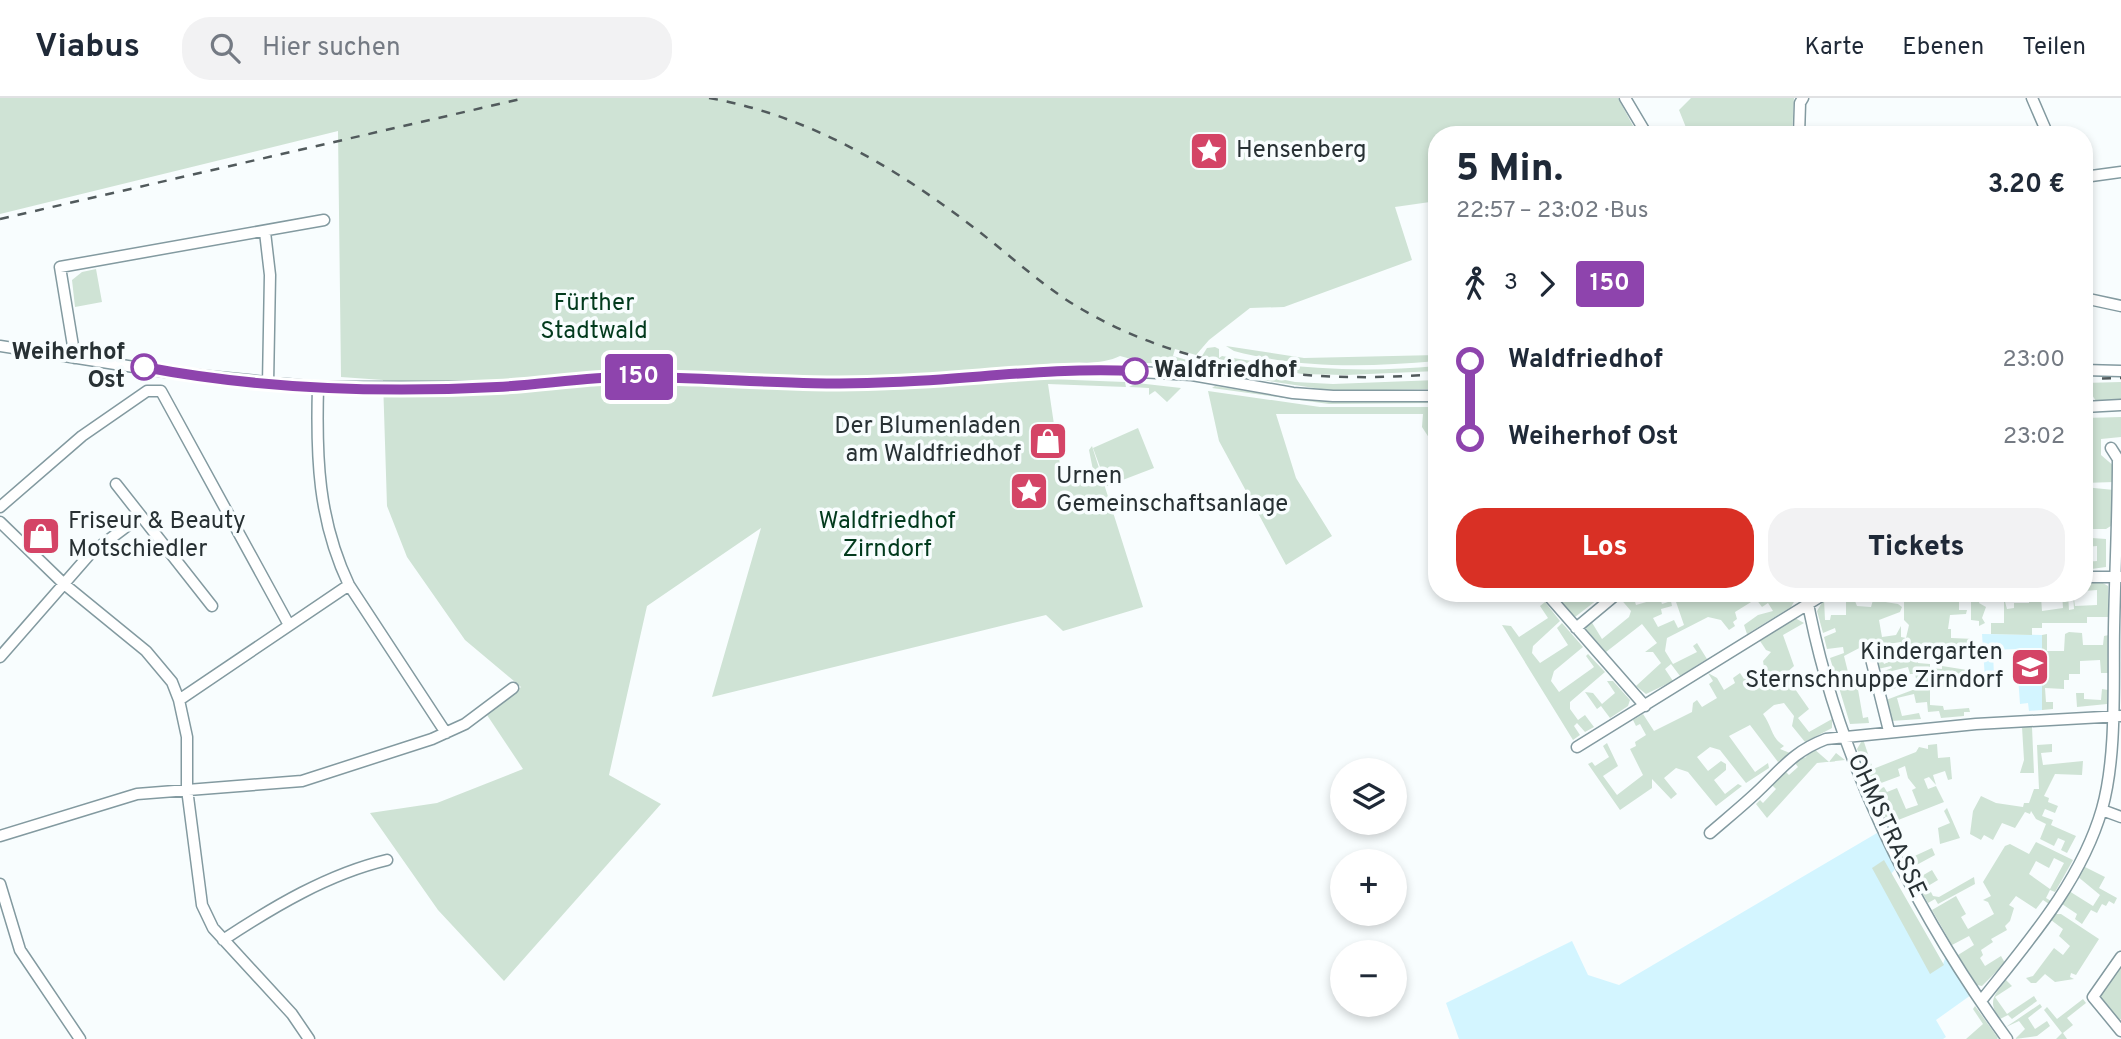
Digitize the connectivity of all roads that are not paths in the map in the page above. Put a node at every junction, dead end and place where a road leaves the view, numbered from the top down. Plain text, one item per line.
1 (1625, 98) edge
2 (1803, 98) edge
3 (2032, 98) edge
4 (1642, 126) edge
5 (1799, 126) edge
6 (2044, 126) edge
7 (2121, 172) edge
8 (2093, 176) edge
9 (324, 220) dead end
10 (265, 232) junction
11 (2093, 300) edge
12 (2121, 306) edge
13 (0, 346) edge
14 (75, 358) junction
15 (2093, 370) edge
16 (2121, 371) edge
17 (166, 372) junction
18 (268, 384) junction
19 (318, 387) junction
20 (161, 391) junction
21 (1428, 396) edge
22 (2121, 405) edge
23 (2093, 407) edge
24 (2111, 448) dead end
25 (116, 484) dead end
26 (0, 507) edge
27 (139, 517) junction
28 (0, 522) edge
29 (2093, 577) edge
30 (2119, 577) edge
31 (64, 584) junction
32 (348, 585) junction
33 (1554, 602) edge
34 (1607, 602) edge
35 (1811, 602) edge
36 (1808, 604) junction
37 (212, 606) dead end
38 (289, 625) junction
39 (1576, 628) junction
40 (0, 657) edge
41 (1871, 659) dead end
42 (513, 688) dead end
43 (179, 700) junction
44 (1645, 706) junction
45 (2117, 716) edge
46 (1889, 731) junction
47 (446, 733) junction
48 (1845, 736) junction
49 (1577, 747) dead end
50 (187, 789) junction
51 (2102, 810) junction
52 (2121, 817) edge
53 (1710, 834) dead end
54 (0, 836) edge
55 (387, 860) dead end
56 (0, 884) edge
57 (223, 940) junction
58 (2121, 957) edge
59 (1981, 1001) junction
60 (2120, 1027) edge
61 (80, 1039) edge
62 (309, 1039) edge
63 (2007, 1039) edge

1 - 4 street
2 - 5 street
3 - 6 street
7 - 8 street
9 - 10 street
10 - 14 street
10 - 18 street
11 - 12 street
13 - 14 street
14 - 17 street
15 - 16 street
17 - 18 street
17 - 20 street
18 - 19 street
19 - 21 street
19 - 32 street
20 - 26 street
20 - 38 street
22 - 23 street
24 - 30 street
25 - 27 street
27 - 31 street
27 - 37 street
28 - 31 street
29 - 30 street
30 - 45 street
31 - 40 street
31 - 43 street
32 - 38 street
32 - 47 street
33 - 39 street
34 - 39 street
35 - 36 street
36 - 44 street
36 - 48 street, OHMSTRASSE
38 - 43 street
39 - 44 street
41 - 46 street
42 - 47 street
43 - 50 street
44 - 49 street
45 - 46 street
45 - 51 street
46 - 48 street
47 - 50 street
48 - 53 street
48 - 59 street, OHMSTRASSE
50 - 54 street
50 - 57 street
51 - 52 street
51 - 59 street
55 - 57 street
56 - 61 street
57 - 62 street
58 - 60 street
59 - 63 street, OHMSTRASSE

